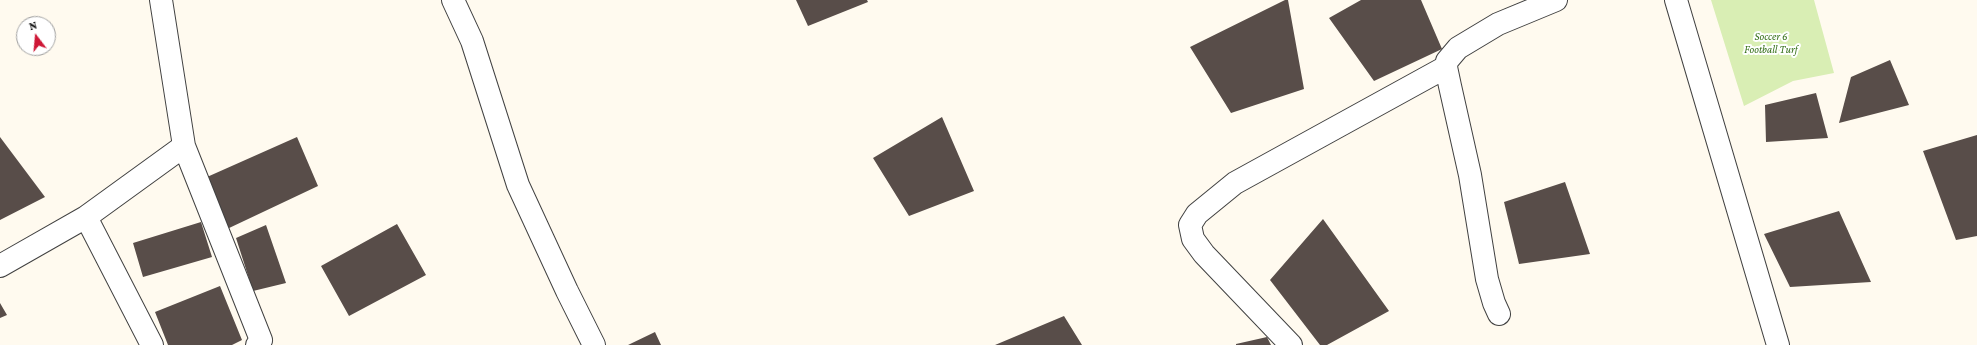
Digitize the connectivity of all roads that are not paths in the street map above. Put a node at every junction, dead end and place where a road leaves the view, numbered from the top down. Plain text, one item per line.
1 (161, 0) edge
2 (453, 0) edge
3 (1556, 0) edge
4 (1676, 0) edge
5 (1446, 67) junction
6 (184, 146) junction
7 (86, 217) junction
8 (0, 266) edge
9 (1499, 314) dead end
10 (152, 345) edge
11 (257, 345) edge
12 (594, 345) edge
13 (1291, 345) edge
14 (1778, 345) edge

1 - 6 street
2 - 12 street
3 - 5 street
4 - 14 street
5 - 9 street
5 - 13 street
6 - 7 street
6 - 11 street
7 - 8 street
7 - 10 street

